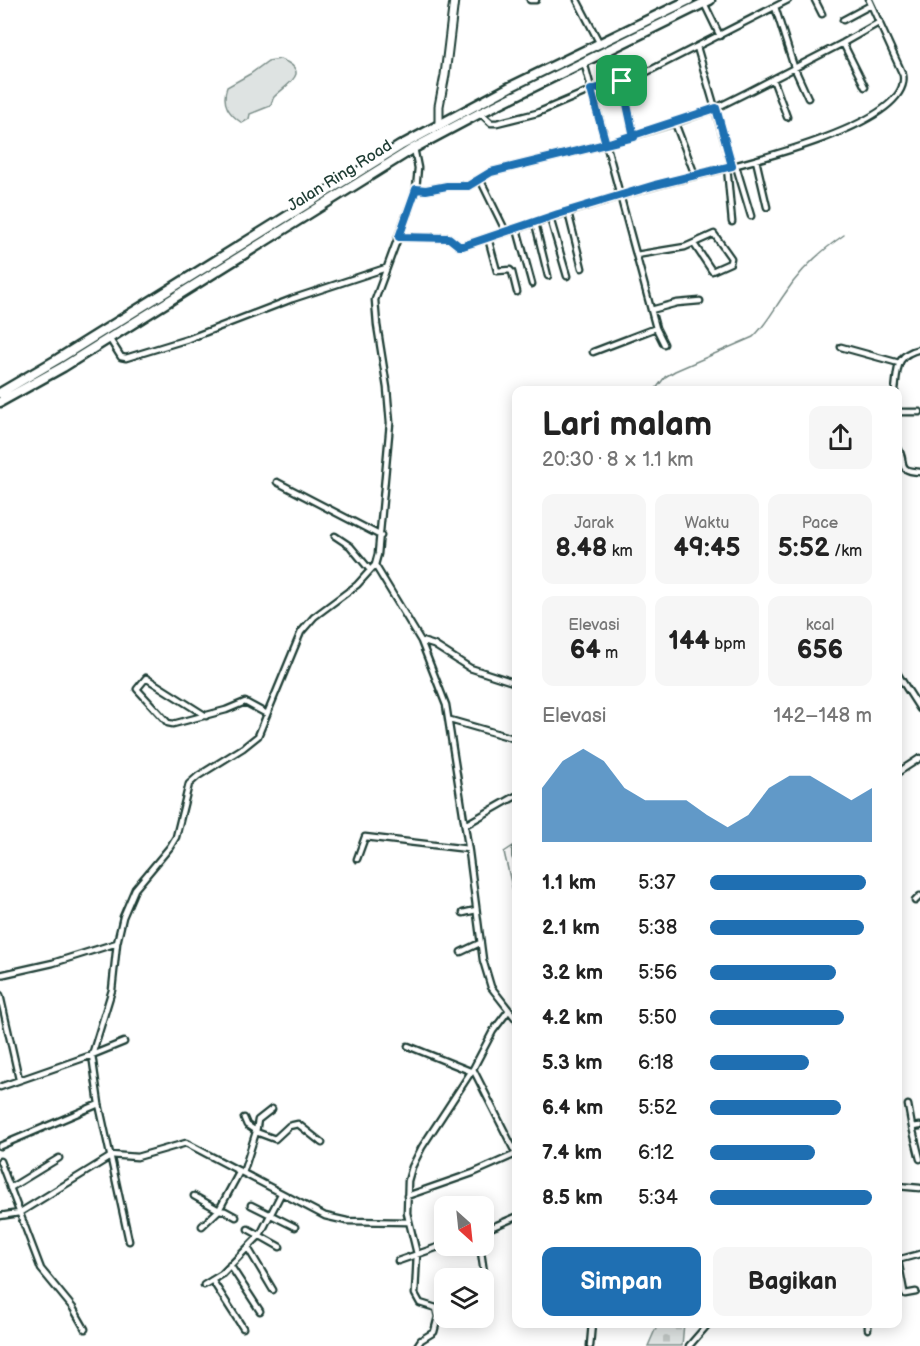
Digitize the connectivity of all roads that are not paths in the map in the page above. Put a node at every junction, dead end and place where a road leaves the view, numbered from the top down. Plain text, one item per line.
1 (454, 0) edge
2 (530, 0) edge
3 (536, 0) edge
4 (577, 0) edge
5 (689, 0) edge
6 (788, 0) edge
7 (815, 0) edge
8 (707, 1) edge
9 (870, 3) edge
10 (774, 7) junction
11 (822, 14) dead end
12 (843, 20) dead end
13 (879, 22) junction
14 (720, 36) junction
15 (843, 43) junction
16 (600, 44) junction
17 (697, 47) junction
18 (585, 66) junction
19 (794, 67) junction
20 (773, 79) junction
21 (622, 81) junction
22 (865, 87) dead end
23 (591, 90) junction
24 (808, 98) dead end
25 (716, 108) junction
26 (480, 113) junction
27 (787, 117) dead end
28 (675, 123) junction
29 (439, 125) junction
30 (634, 137) junction
31 (606, 144) junction
32 (414, 148) junction
33 (756, 160) junction
34 (732, 166) junction
35 (695, 175) junction
36 (480, 179) junction
37 (416, 189) junction
38 (619, 197) junction
39 (767, 207) dead end
40 (568, 212) junction
41 (751, 216) dead end
42 (550, 218) junction
43 (732, 222) dead end
44 (535, 223) junction
45 (518, 229) junction
46 (506, 232) junction
47 (399, 237) junction
48 (488, 238) junction
49 (694, 244) junction
50 (636, 255) junction
51 (387, 268) junction
52 (582, 268) dead end
53 (548, 276) dead end
54 (567, 276) dead end
55 (532, 284) dead end
56 (517, 292) dead end
57 (700, 301) dead end
58 (651, 310) junction
59 (656, 328) junction
60 (110, 338) junction
61 (664, 344) dead end
62 (841, 347) dead end
63 (920, 349) edge
64 (593, 352) dead end
65 (61, 363) junction
66 (899, 363) junction
67 (896, 386) edge
68 (0, 393) edge
69 (0, 402) edge
70 (902, 412) edge
71 (920, 412) edge
72 (902, 462) edge
73 (920, 472) edge
74 (277, 482) dead end
75 (335, 536) dead end
76 (381, 536) junction
77 (375, 565) junction
78 (370, 570) junction
79 (421, 641) junction
80 (902, 681) edge
81 (512, 682) edge
82 (920, 709) edge
83 (267, 714) junction
84 (206, 716) junction
85 (450, 720) junction
86 (512, 739) edge
87 (920, 758) edge
88 (902, 770) edge
89 (512, 798) edge
90 (465, 825) junction
91 (469, 850) junction
92 (357, 859) dead end
93 (920, 896) edge
94 (915, 902) dead end
95 (476, 910) junction
96 (463, 913) dead end
97 (117, 943) junction
98 (480, 943) junction
99 (462, 952) dead end
100 (0, 975) edge
101 (0, 995) edge
102 (509, 1010) junction
103 (512, 1014) edge
104 (124, 1042) dead end
105 (408, 1046) dead end
106 (92, 1055) junction
107 (472, 1070) junction
108 (19, 1079) junction
109 (0, 1087) edge
110 (99, 1104) junction
111 (908, 1105) dead end
112 (272, 1109) dead end
113 (244, 1118) dead end
114 (920, 1126) edge
115 (912, 1127) junction
116 (256, 1131) junction
117 (322, 1143) dead end
118 (0, 1146) edge
119 (512, 1146) edge
120 (110, 1156) junction
121 (512, 1156) edge
122 (59, 1158) dead end
123 (920, 1159) edge
124 (0, 1161) edge
125 (241, 1172) junction
126 (902, 1186) edge
127 (10, 1188) junction
128 (920, 1188) edge
129 (281, 1194) junction
130 (194, 1196) dead end
131 (407, 1196) junction
132 (251, 1205) dead end
133 (219, 1210) junction
134 (20, 1213) junction
135 (271, 1215) junction
136 (0, 1216) edge
137 (236, 1218) dead end
138 (512, 1219) edge
139 (408, 1222) junction
140 (202, 1226) dead end
141 (295, 1227) dead end
142 (494, 1227) edge
143 (248, 1229) dead end
144 (260, 1235) junction
145 (129, 1241) dead end
146 (280, 1247) dead end
147 (248, 1248) junction
148 (434, 1248) edge
149 (417, 1254) junction
150 (920, 1254) edge
151 (902, 1259) edge
152 (398, 1261) dead end
153 (230, 1265) junction
154 (212, 1280) junction
155 (902, 1281) edge
156 (204, 1286) dead end
157 (273, 1290) dead end
158 (916, 1292) dead end
159 (260, 1311) dead end
160 (243, 1328) dead end
161 (592, 1328) edge
162 (705, 1328) edge
163 (85, 1329) dead end
164 (417, 1346) edge
165 (590, 1346) edge
166 (689, 1346) edge

1 - 29 street
2 - 3 street
4 - 16 street
5 - 16 highway, Jalan Ring Road
6 - 10 street
7 - 11 street
8 - 14 street
8 - 18 highway, Jalan Ring Road
9 - 12 street
9 - 13 street
10 - 14 street
10 - 19 street
13 - 15 street
13 - 33 street
14 - 17 street
15 - 19 street
15 - 22 street
16 - 29 highway, Jalan Ring Road
17 - 21 street
17 - 25 street
18 - 23 street
18 - 26 highway, Jalan Ring Road
19 - 20 street
19 - 24 street
20 - 25 street
20 - 27 street
21 - 23 street
21 - 30 street
23 - 26 street
23 - 31 street
25 - 28 street
25 - 34 street
26 - 32 highway, Jalan Ring Road
28 - 30 street
28 - 35 street
29 - 65 highway, Jalan Ring Road
30 - 31 street
31 - 36 street
31 - 38 street
32 - 37 street
32 - 60 highway, Jalan Ring Road
33 - 34 street
33 - 39 street
34 - 35 street
34 - 41 street
34 - 43 street
35 - 38 street
36 - 37 street
36 - 46 street
37 - 47 street
38 - 40 street
38 - 50 street
40 - 42 street
40 - 52 street
42 - 44 street
42 - 54 street
44 - 45 street
44 - 53 street
45 - 46 street
45 - 55 street
46 - 48 street
47 - 48 street
47 - 51 street
48 - 56 street
49 - 49 street
49 - 50 street
50 - 58 street
51 - 60 street
51 - 76 street
57 - 58 street
58 - 59 street
59 - 61 street
59 - 64 street
60 - 65 highway, Jalan Ring Road
62 - 66 street
63 - 66 street
65 - 68 highway, Jalan Ring Road
65 - 69 highway, Jalan Ring Road
66 - 67 street
70 - 71 street
72 - 73 street
74 - 76 street
75 - 78 street
76 - 77 street
77 - 78 street
77 - 79 street
78 - 83 street
79 - 81 street
79 - 85 street
80 - 82 street
83 - 84 street
83 - 97 street
84 - 84 street
85 - 86 street
85 - 90 street
87 - 88 street
89 - 90 street
90 - 91 street
91 - 92 street
91 - 95 street
93 - 94 street
95 - 96 street
95 - 98 street
97 - 100 street
97 - 106 street
98 - 99 street
98 - 102 street
101 - 108 street
102 - 103 street
102 - 107 street
104 - 106 street
105 - 107 street
106 - 108 street
106 - 110 street
107 - 119 street
107 - 131 street
108 - 109 street
110 - 118 street
110 - 120 street
111 - 115 street
112 - 116 street
113 - 116 street
114 - 115 street
115 - 123 street
116 - 117 street
116 - 125 street
120 - 125 street
120 - 134 street
120 - 145 street
121 - 131 street
122 - 127 street
124 - 127 street
125 - 129 street
125 - 133 street
126 - 128 street
127 - 134 street
129 - 135 street
129 - 139 street
130 - 133 street
131 - 139 street
132 - 135 street
133 - 137 street
133 - 140 street
134 - 136 street
134 - 163 street
135 - 141 street
135 - 144 street
138 - 142 street
139 - 149 street
143 - 144 street
144 - 146 street
144 - 147 street
147 - 153 street
147 - 157 street
148 - 149 street
149 - 152 street
149 - 164 street
150 - 151 street
153 - 154 street
153 - 159 street
154 - 156 street
154 - 160 street
155 - 158 street
161 - 165 street
162 - 166 street

